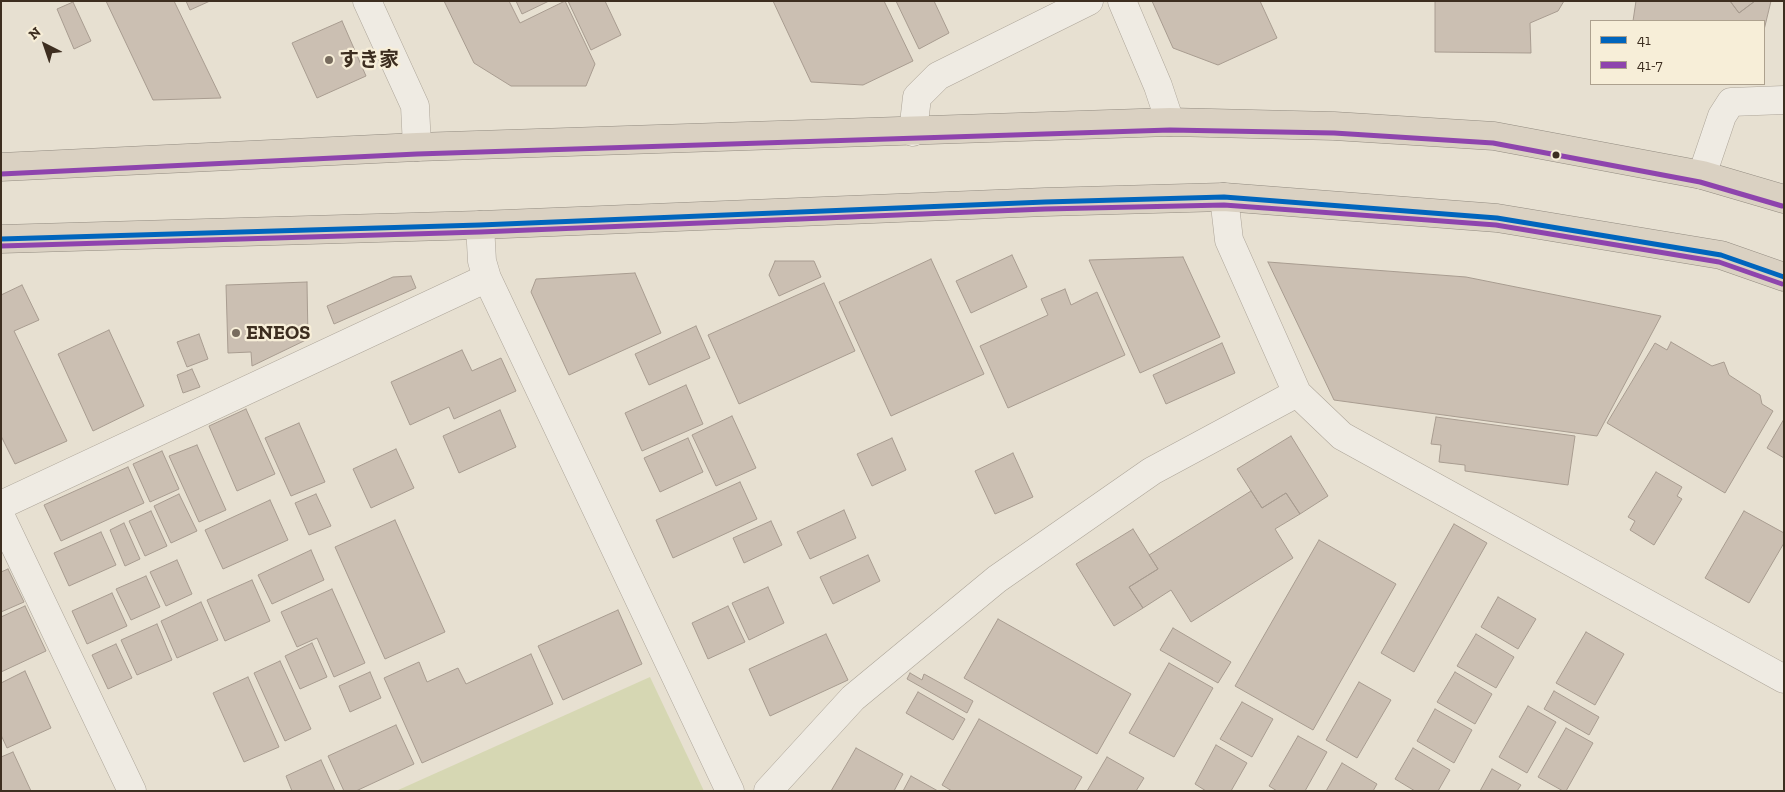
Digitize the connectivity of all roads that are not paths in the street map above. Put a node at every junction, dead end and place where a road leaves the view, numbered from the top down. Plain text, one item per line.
1 (367, 1) edge
2 (1089, 1) edge
3 (1122, 1) edge
4 (1784, 100) edge
5 (1170, 122) junction
6 (913, 132) junction
7 (418, 147) junction
8 (1, 167) edge
9 (1702, 175) junction
10 (1224, 197) junction
11 (1784, 199) edge
12 (480, 224) junction
13 (1, 240) edge
14 (1784, 277) edge
15 (487, 278) junction
16 (1297, 393) junction
17 (1, 505) edge
18 (1, 517) edge
19 (1784, 679) edge
20 (132, 791) edge
21 (730, 791) edge
22 (768, 791) edge

1 - 7 street
2 - 6 street
3 - 5 street
4 - 9 street
5 - 6 highway
5 - 9 highway
6 - 7 highway
7 - 8 highway
9 - 11 highway
10 - 12 highway
10 - 14 highway
10 - 16 street
12 - 13 highway
12 - 15 street
15 - 17 street
15 - 21 street
16 - 19 street
16 - 22 street
18 - 20 street

